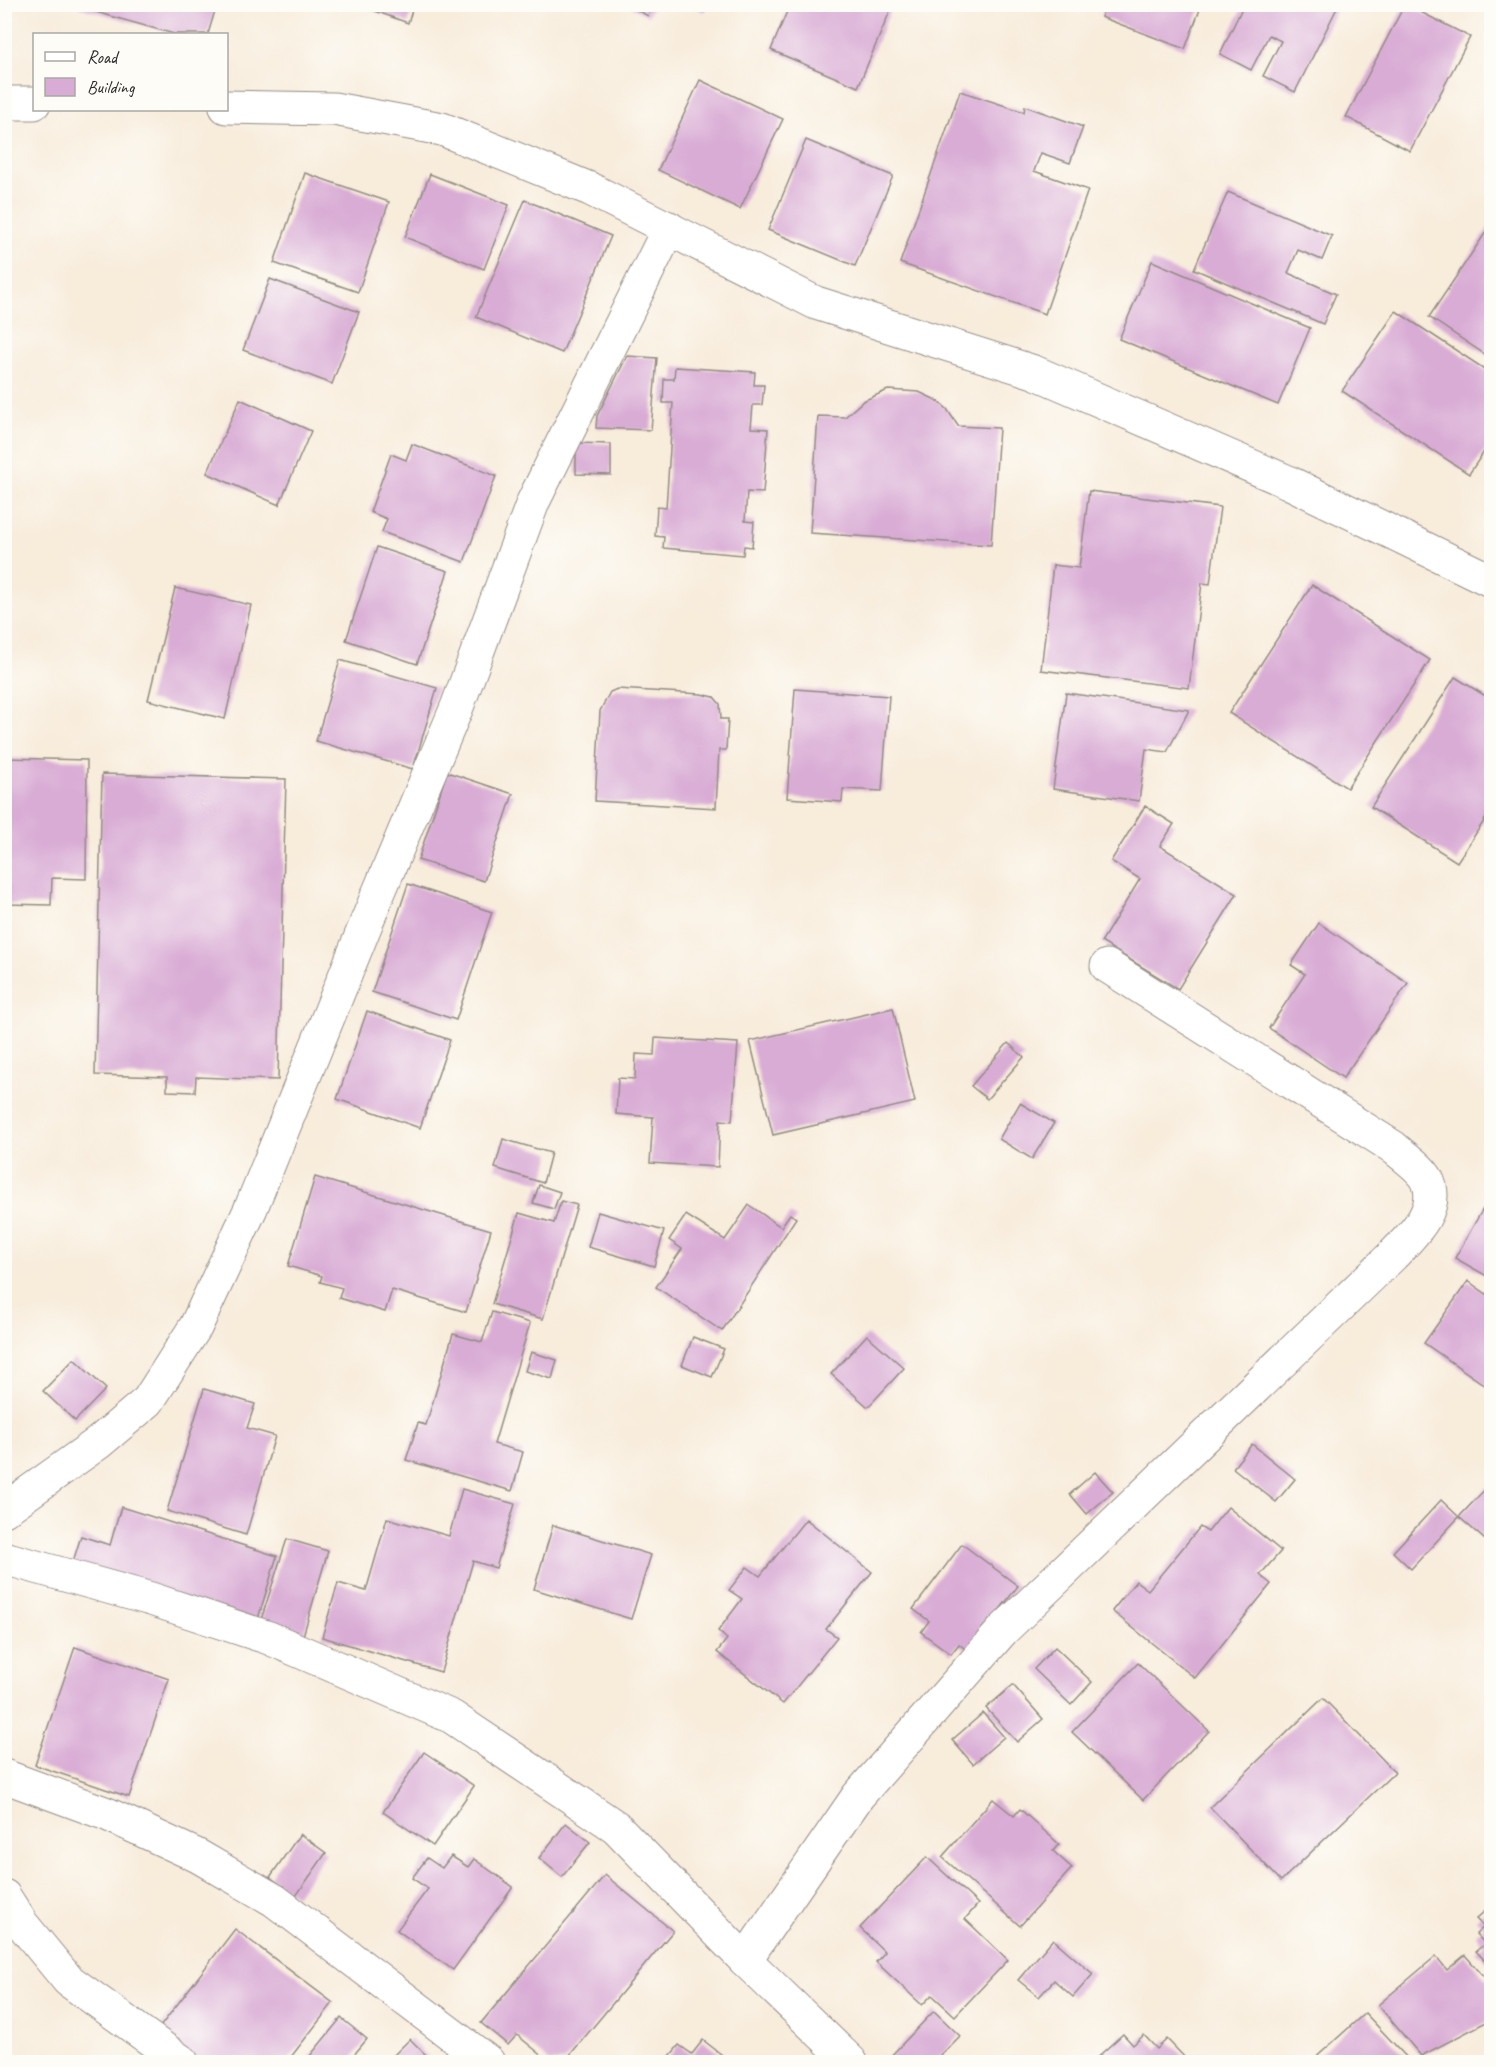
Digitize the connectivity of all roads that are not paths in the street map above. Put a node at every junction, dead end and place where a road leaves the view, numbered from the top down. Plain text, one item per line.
1 (4, 103) edge
2 (33, 103) edge
3 (228, 107) edge
4 (669, 228) junction
5 (1491, 580) edge
6 (1107, 966) dead end
7 (4, 1510) edge
8 (4, 1558) edge
9 (4, 1776) edge
10 (4, 1896) edge
11 (745, 1960) junction
12 (182, 2062) edge
13 (488, 2062) edge
14 (851, 2062) edge

1 - 2 street
3 - 4 street
4 - 5 street
4 - 7 street
6 - 11 street
8 - 11 street
9 - 13 street
10 - 12 street
11 - 14 street

